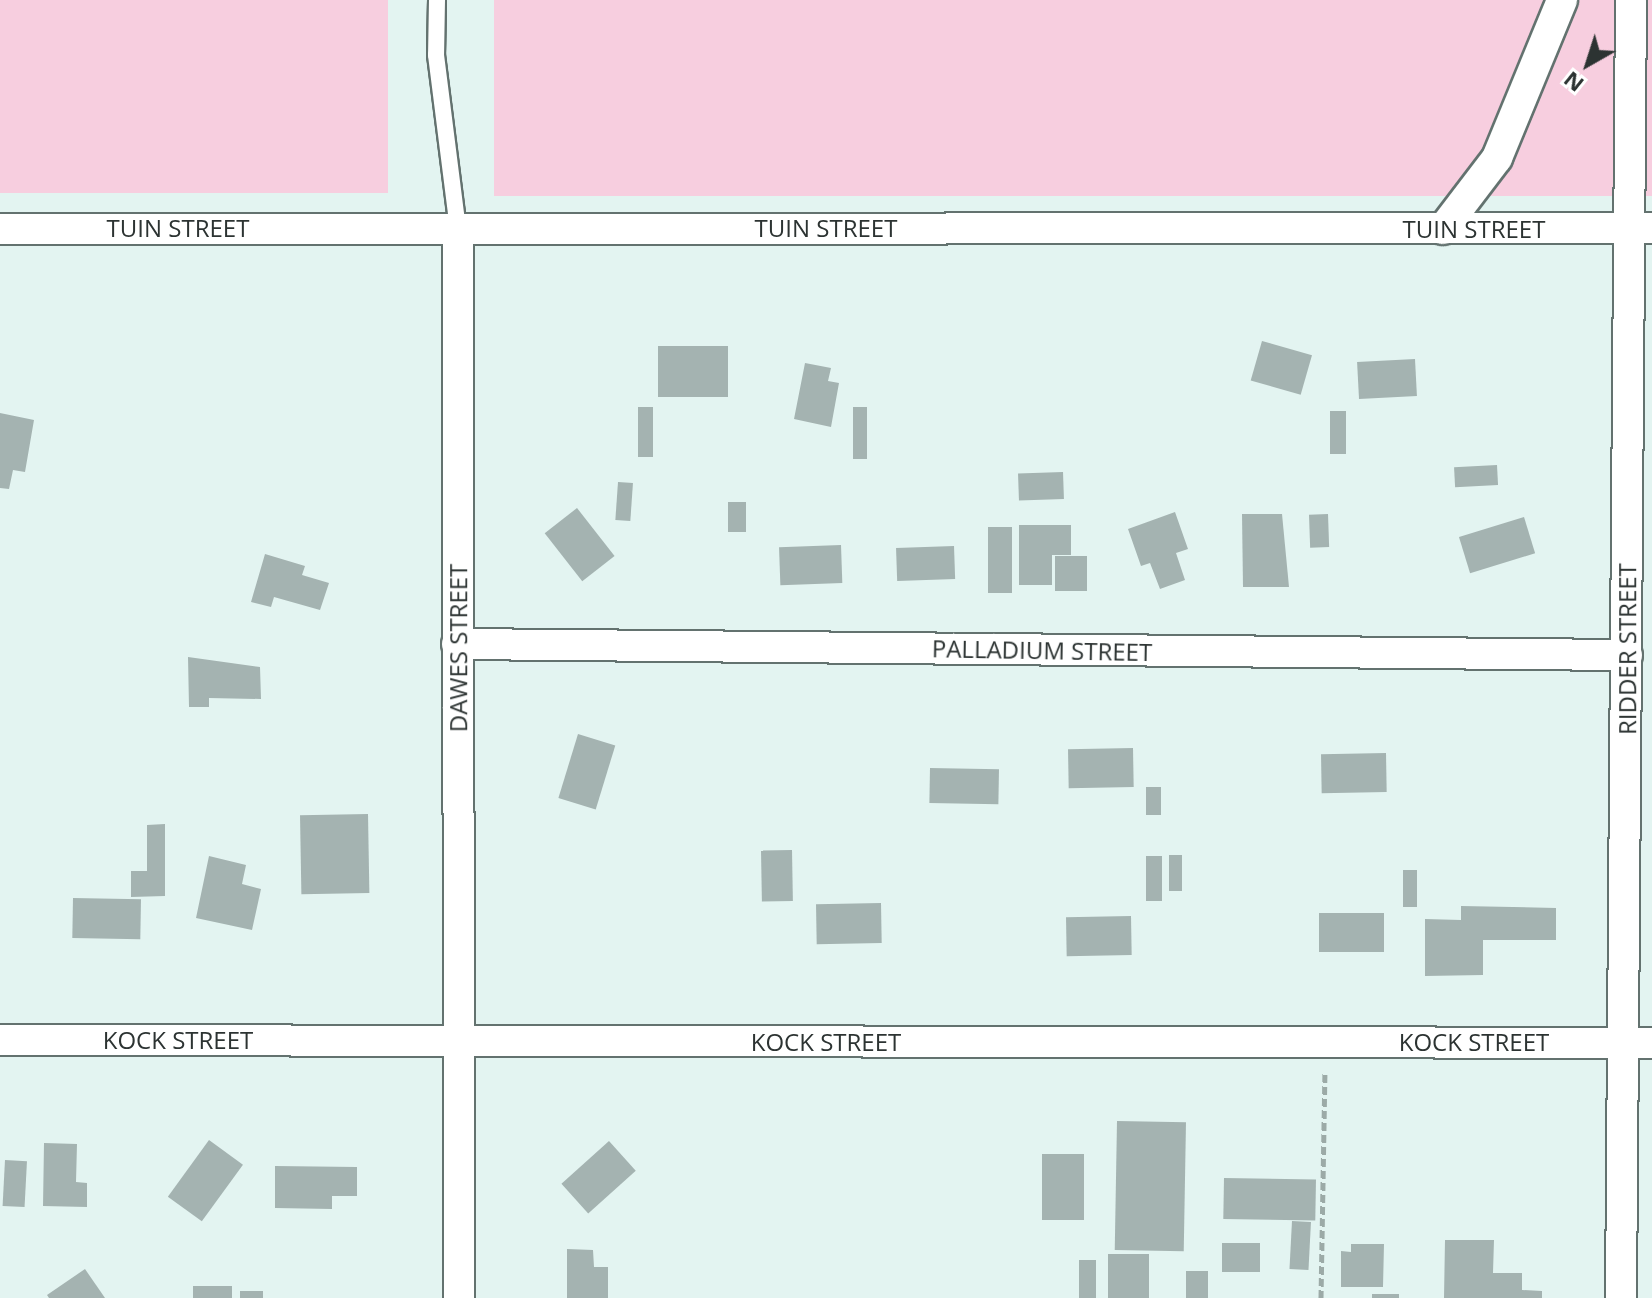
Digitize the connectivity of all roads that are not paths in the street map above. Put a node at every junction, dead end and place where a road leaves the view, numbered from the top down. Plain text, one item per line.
1 (437, 0) edge
2 (1562, 0) edge
3 (1631, 0) edge
4 (458, 228) junction
5 (1639, 228) edge
6 (0, 229) edge
7 (1443, 229) junction
8 (457, 644) junction
9 (1627, 655) junction
10 (0, 1040) edge
11 (462, 1042) junction
12 (1637, 1042) edge
13 (459, 1298) edge
14 (1621, 1298) edge

1 - 4 lane, DAWES STREET
2 - 7 street
3 - 5 street, RIDDER STREET
4 - 6 street, TUIN STREET
4 - 7 street, TUIN STREET
4 - 8 street, DAWES STREET
5 - 7 street, TUIN STREET
5 - 9 street, RIDDER STREET
8 - 9 street, PALLADIUM STREET
8 - 11 street, DAWES STREET
9 - 12 street, RIDDER STREET
10 - 11 street, KOCK STREET
11 - 12 street, KOCK STREET
11 - 13 street, DAWES STREET
12 - 14 street, RIDDER STREET

